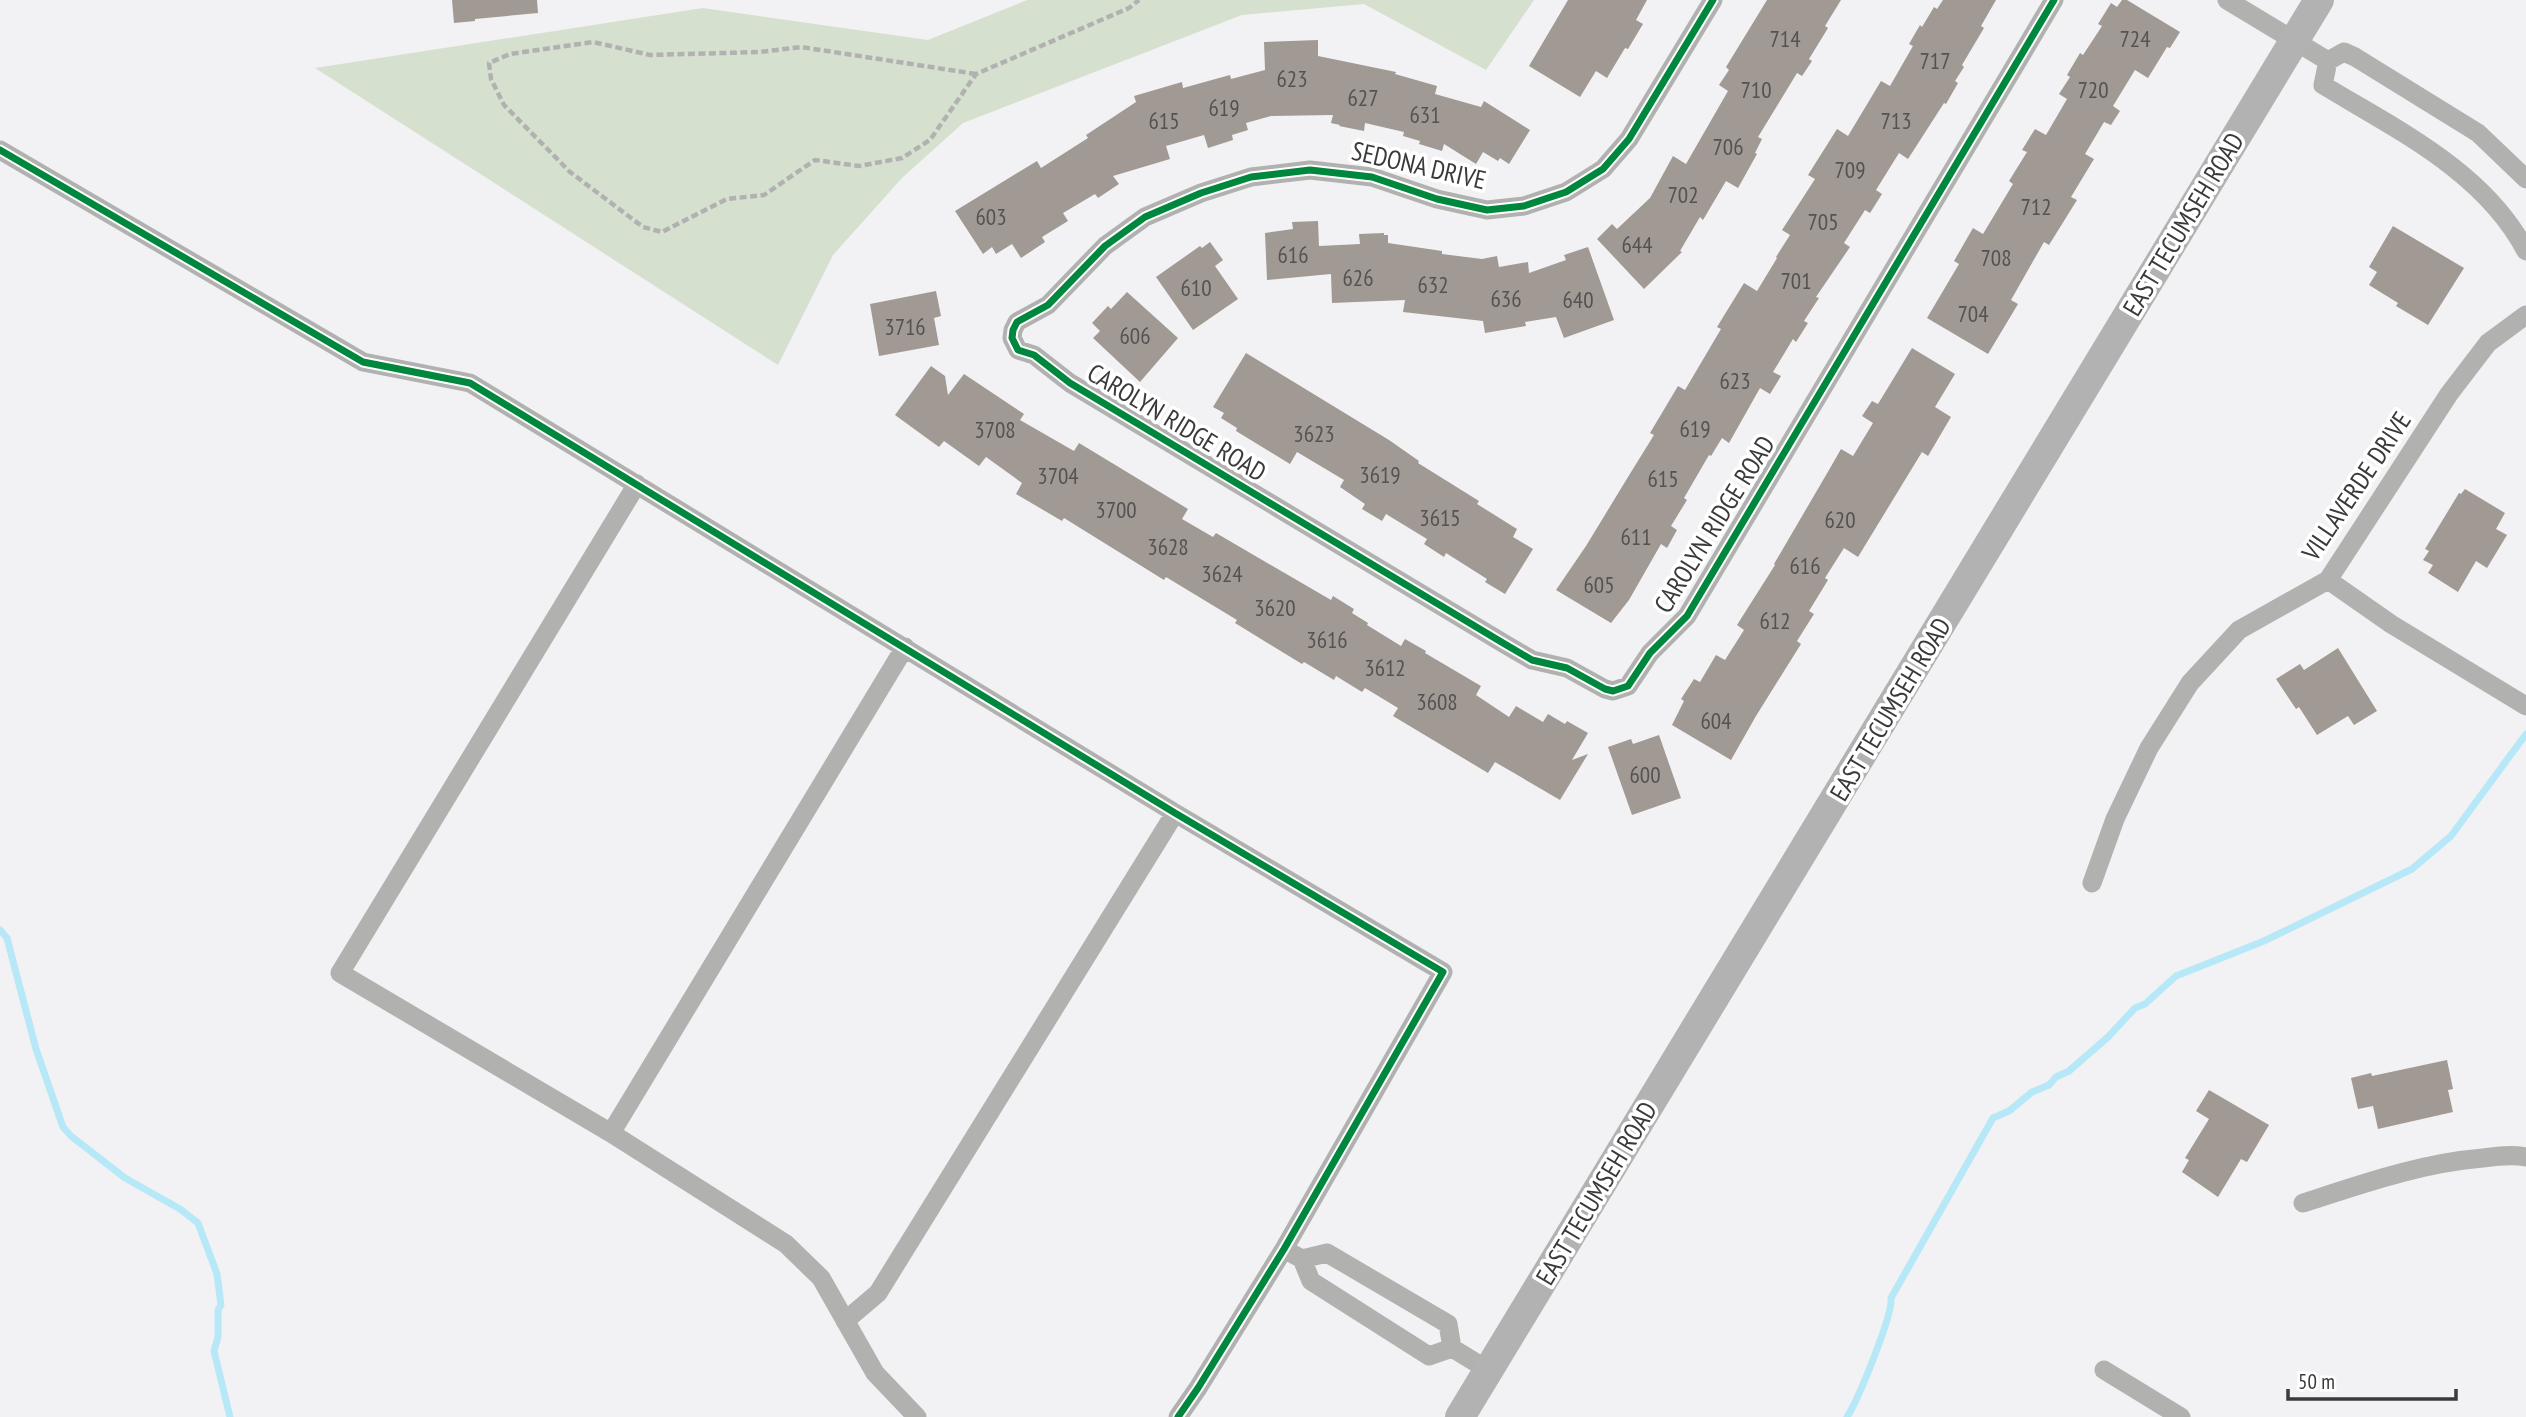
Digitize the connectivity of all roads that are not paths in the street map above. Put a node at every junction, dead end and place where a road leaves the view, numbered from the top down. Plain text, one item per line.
1 (1713, 0) edge
2 (2054, 0) edge
3 (2227, 0) edge
4 (2319, 0) edge
5 (2294, 41) junction
6 (2328, 61) junction
7 (0, 150) edge
8 (2526, 179) edge
9 (2526, 251) edge
10 (2526, 315) edge
11 (1017, 322) joint
12 (637, 484) junction
13 (2328, 580) junction
14 (905, 648) junction
15 (2526, 706) edge
16 (1175, 813) junction
17 (2092, 883) dead end
18 (611, 1133) junction
19 (2526, 1157) edge
20 (2303, 1203) dead end
21 (1284, 1249) junction
22 (1302, 1259) junction
23 (845, 1321) junction
24 (1452, 1348) junction
25 (1488, 1370) junction
26 (2104, 1370) dead end
27 (917, 1417) edge
28 (1178, 1417) edge
29 (1460, 1417) edge
30 (2181, 1417) edge

1 - 11 street, SEDONA DRIVE
2 - 11 street, CAROLYN RIDGE ROAD
3 - 5 street
4 - 5 main road, EAST TECUMSEH ROAD
5 - 6 street
5 - 25 main road, EAST TECUMSEH ROAD
6 - 8 street
6 - 9 street
7 - 12 street
10 - 13 street, VILLAVERDE DRIVE
12 - 14 street
12 - 18 street
13 - 15 street
13 - 17 street, VILLAVERDE DRIVE
14 - 16 street
14 - 18 street
16 - 21 street
16 - 23 street
18 - 23 street
19 - 20 street
21 - 22 street
21 - 28 street
22 - 24 street
22 - 24 street
23 - 27 street
24 - 25 street
25 - 29 main road, EAST TECUMSEH ROAD
26 - 30 street

